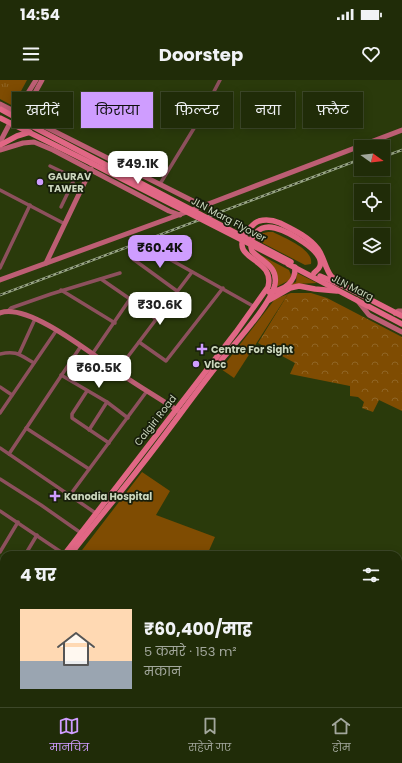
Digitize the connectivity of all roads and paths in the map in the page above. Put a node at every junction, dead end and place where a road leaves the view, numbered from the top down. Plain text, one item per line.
1 (36, 80) edge
2 (42, 80) edge
3 (220, 80) edge
4 (29, 92) edge
5 (35, 92) edge
6 (0, 104) edge
7 (0, 109) edge
8 (12, 113) edge
9 (12, 114) edge
10 (0, 118) edge
11 (10, 122) junction
12 (35, 128) edge
13 (43, 128) edge
14 (3, 129) edge
15 (402, 130) edge
16 (33, 134) junction
17 (0, 142) edge
18 (0, 145) edge
19 (0, 150) edge
20 (98, 153) junction
21 (50, 166) dead end
22 (90, 170) junction
23 (72, 184) junction
24 (160, 184) junction
25 (82, 188) junction
26 (0, 190) edge
27 (30, 205) junction
28 (203, 206) junction
29 (61, 207) dead end
30 (180, 215) junction
31 (65, 224) junction
32 (164, 256) dead end
33 (133, 259) dead end
34 (290, 263) junction
35 (46, 264) junction
36 (295, 267) junction
37 (0, 268) edge
38 (192, 272) junction
39 (120, 273) dead end
40 (314, 274) junction
41 (101, 279) junction
42 (0, 280) edge
43 (346, 287) junction
44 (223, 288) junction
45 (61, 290) junction
46 (177, 291) junction
47 (341, 291) junction
48 (272, 292) junction
49 (263, 294) junction
50 (356, 298) junction
51 (130, 299) junction
52 (267, 302) junction
53 (253, 306) junction
54 (8, 311) junction
55 (402, 311) edge
56 (0, 313) edge
57 (395, 313) junction
58 (402, 316) edge
59 (35, 319) junction
60 (156, 319) junction
61 (115, 323) junction
62 (402, 324) edge
63 (56, 331) junction
64 (402, 332) edge
65 (139, 342) junction
66 (81, 346) junction
67 (93, 353) junction
68 (0, 354) edge
69 (19, 354) junction
70 (34, 363) junction
71 (117, 371) junction
72 (61, 376) junction
73 (0, 387) edge
74 (195, 389) junction
75 (86, 391) junction
76 (147, 391) junction
77 (12, 395) junction
78 (106, 402) junction
79 (175, 409) junction
80 (181, 412) junction
81 (0, 413) edge
82 (128, 418) junction
83 (26, 428) junction
84 (89, 430) junction
85 (109, 443) junction
86 (0, 448) edge
87 (9, 454) junction
88 (89, 469) junction
89 (0, 479) edge
90 (70, 495) junction
91 (0, 512) edge
92 (95, 513) junction
93 (101, 517) junction
94 (18, 522) junction
95 (81, 533) junction
96 (37, 535) junction
97 (1, 551) edge
98 (27, 551) edge
99 (60, 551) edge
100 (69, 551) edge
101 (70, 551) edge

1 - 4 street
2 - 5 street
3 - 24 street
6 - 8 street
7 - 9 main road, JLN Marg Flyover
10 - 11 main road, JLN Marg Flyover
11 - 14 street
11 - 16 main road, JLN Marg Flyover
12 - 34 main road, JLN Marg Flyover, bridge
13 - 20 street
14 - 17 street
15 - 28 street
16 - 18 main road
16 - 34 main road, JLN Marg Flyover, bridge
19 - 22 street
20 - 22 street
20 - 24 street
21 - 23 street
22 - 25 street
22 - 30 street
23 - 25 street
23 - 29 street
24 - 28 street
25 - 31 street
26 - 27 street
27 - 31 street
27 - 37 street
28 - 30 street
30 - 35 street
31 - 35 street
32 - 38 street
33 - 46 street
34 - 36 main road, JLN Marg Flyover
34 - 40 main road, JLN Marg Flyover
35 - 42 street
36 - 47 main road, JLN Marg
36 - 48 main road
38 - 44 street
38 - 46 street
39 - 41 street
40 - 43 main road, JLN Marg Flyover
40 - 48 main road
41 - 45 street
41 - 51 street
43 - 49 main road
43 - 57 main road, JLN Marg
44 - 53 street
44 - 65 street
45 - 54 street
45 - 61 street
46 - 60 street
47 - 50 main road, JLN Marg
47 - 52 main road
48 - 49 main road
48 - 52 main road
49 - 53 main road, Calgiri Road
50 - 62 main road, JLN Marg
50 - 64 street
51 - 60 street
51 - 61 street
52 - 74 main road, Calgiri Road
53 - 74 main road, Calgiri Road
54 - 56 street
54 - 59 street
55 - 57 street
57 - 58 main road, JLN Marg
59 - 63 street
59 - 69 street
60 - 65 street
61 - 67 street
63 - 66 street
63 - 70 street
65 - 71 street
66 - 67 street
66 - 72 street
67 - 71 street
68 - 69 street
69 - 70 street
70 - 77 street
71 - 76 street
72 - 75 street
72 - 83 street
73 - 77 street
74 - 79 main road, Calgiri Road
74 - 80 main road, Calgiri Road
75 - 78 street
75 - 84 street
76 - 79 street
76 - 82 street
77 - 81 street
78 - 82 street
78 - 84 street
79 - 80 street
79 - 92 main road, Calgiri Road
80 - 93 main road, Calgiri Road
82 - 85 street
83 - 87 street
83 - 88 street
84 - 85 street
85 - 88 street
86 - 87 street
87 - 90 street
88 - 90 street
89 - 95 street
90 - 92 street
91 - 94 street
92 - 93 street
92 - 95 main road, Calgiri Road
93 - 101 main road, Calgiri Road
94 - 96 street
94 - 97 street
95 - 100 main road, Calgiri Road
96 - 98 street
96 - 99 street

